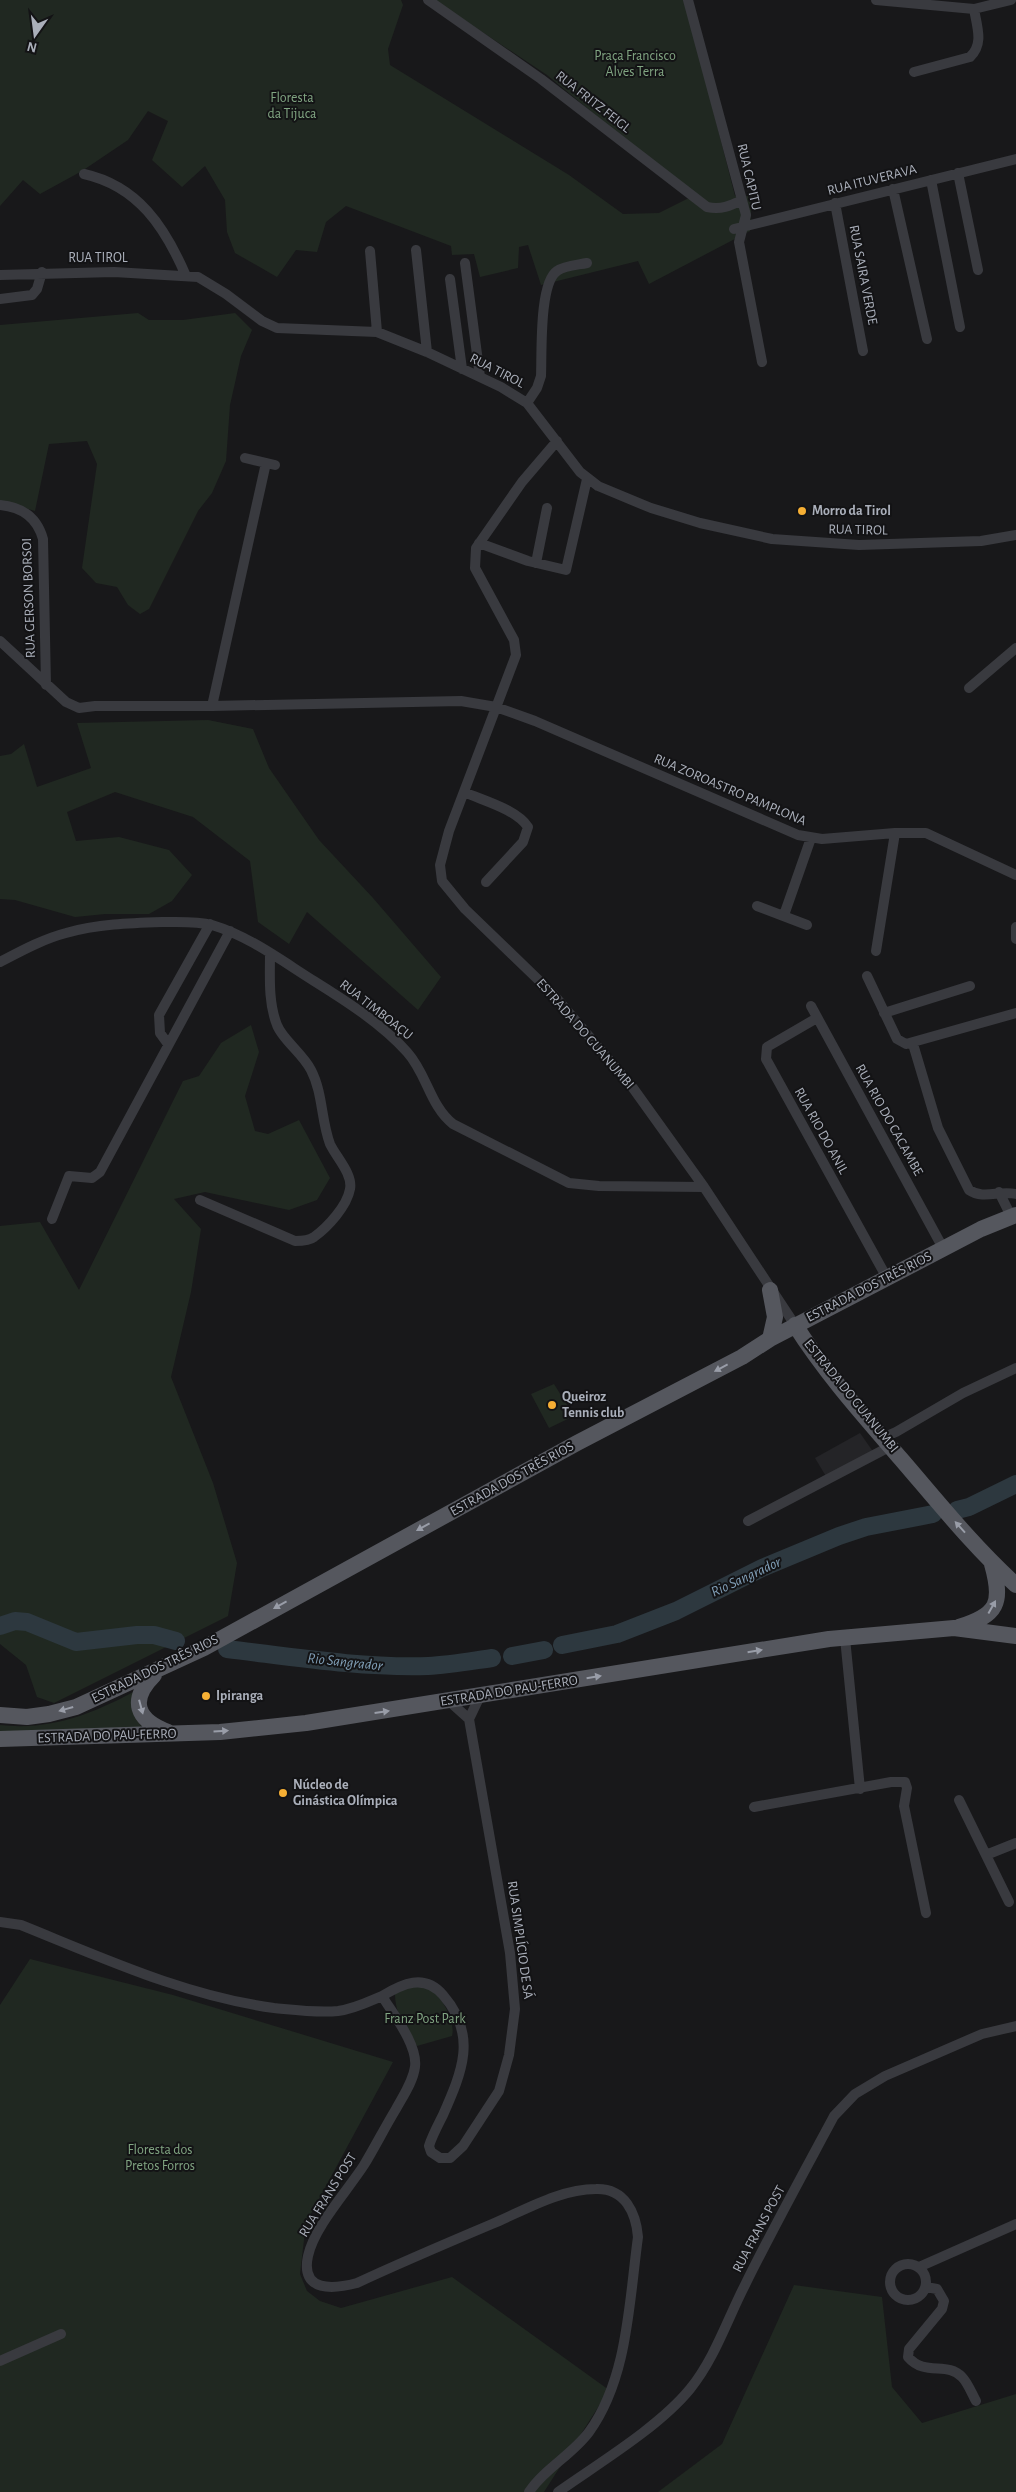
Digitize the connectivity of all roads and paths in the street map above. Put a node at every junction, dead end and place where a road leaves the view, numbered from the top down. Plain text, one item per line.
1 (428, 0) edge
2 (688, 0) edge
3 (876, 0) edge
4 (1011, 0) edge
5 (974, 9) junction
6 (914, 72) dead end
7 (1016, 159) edge
8 (958, 173) junction
9 (84, 174) dead end
10 (931, 180) junction
11 (893, 189) junction
12 (742, 200) junction
13 (835, 203) junction
14 (738, 228) junction
15 (416, 250) dead end
16 (370, 251) dead end
17 (465, 263) dead end
18 (587, 263) dead end
19 (978, 270) dead end
20 (42, 272) junction
21 (0, 275) edge
22 (186, 276) junction
23 (450, 279) dead end
24 (0, 299) edge
25 (960, 327) dead end
26 (377, 332) junction
27 (927, 340) dead end
28 (863, 351) dead end
29 (427, 352) junction
30 (762, 362) dead end
31 (462, 369) junction
32 (480, 378) junction
33 (527, 403) junction
34 (557, 442) junction
35 (245, 458) dead end
36 (587, 479) junction
37 (0, 505) edge
38 (547, 508) dead end
39 (1016, 535) edge
40 (479, 543) junction
41 (536, 563) junction
42 (0, 641) edge
43 (1016, 648) edge
44 (46, 685) junction
45 (969, 688) dead end
46 (212, 706) junction
47 (496, 706) junction
48 (464, 792) junction
49 (895, 833) junction
50 (811, 838) junction
51 (1016, 875) edge
52 (486, 882) dead end
53 (758, 906) dead end
54 (784, 915) junction
55 (210, 924) junction
56 (807, 925) dead end
57 (1016, 927) edge
58 (230, 931) junction
59 (1016, 939) edge
60 (876, 951) dead end
61 (270, 953) junction
62 (0, 962) edge
63 (867, 976) dead end
64 (970, 986) dead end
65 (811, 1006) dead end
66 (884, 1013) junction
67 (1016, 1013) edge
68 (817, 1018) junction
69 (168, 1044) junction
70 (913, 1044) junction
71 (704, 1188) junction
72 (999, 1192) junction
73 (1016, 1194) edge
74 (200, 1200) dead end
75 (1013, 1216) edge
76 (52, 1219) dead end
77 (943, 1248) junction
78 (887, 1278) junction
79 (770, 1290) junction
80 (835, 1306) junction
81 (795, 1326) junction
82 (766, 1341) junction
83 (809, 1348) junction
84 (1016, 1368) edge
85 (886, 1442) junction
86 (748, 1521) dead end
87 (992, 1564) junction
88 (1016, 1585) edge
89 (954, 1628) junction
90 (1016, 1636) edge
91 (845, 1638) junction
92 (159, 1670) junction
93 (480, 1696) junction
94 (449, 1701) junction
95 (0, 1715) edge
96 (469, 1719) junction
97 (172, 1734) junction
98 (0, 1739) edge
99 (860, 1789) junction
100 (959, 1800) dead end
101 (754, 1806) dead end
102 (1016, 1843) edge
103 (986, 1856) junction
104 (1009, 1902) dead end
105 (926, 1913) dead end
106 (0, 1922) edge
107 (382, 1996) junction
108 (1016, 2026) edge
109 (1016, 2224) edge
110 (919, 2267) junction
111 (926, 2287) junction
112 (61, 2334) dead end
113 (0, 2361) edge
114 (976, 2402) dead end
115 (529, 2492) edge
116 (558, 2492) edge

1 - 12 street, RUA FRITZ FEIGL
2 - 12 street, RUA CAPITU
3 - 5 street
4 - 5 street
5 - 6 street
7 - 8 street, RUA ITUVERAVA
8 - 10 street, RUA ITUVERAVA
8 - 19 street
9 - 22 street
10 - 11 street, RUA ITUVERAVA
10 - 25 street
11 - 13 street, RUA ITUVERAVA
11 - 27 street
12 - 14 street, RUA CAPITU
13 - 14 street, RUA ITUVERAVA
13 - 28 street, RUA SAIRA VERDE
14 - 30 street, RUA CAPITU
15 - 29 street
16 - 26 street
17 - 32 street
18 - 33 street
20 - 21 street, RUA TIROL
20 - 22 street, RUA TIROL
20 - 24 street
22 - 26 street, RUA TIROL
23 - 31 street
26 - 29 street, RUA TIROL
29 - 31 street, RUA TIROL
31 - 32 street, RUA TIROL
32 - 33 street, RUA TIROL
33 - 34 street, RUA TIROL
34 - 36 street, RUA TIROL
34 - 40 street, ESTRADA DO GUANUMBI
35 - 46 street
36 - 39 street, RUA TIROL
36 - 41 street
37 - 44 street, RUA GERSON BORSOI
38 - 41 street
40 - 41 street
40 - 47 street, ESTRADA DO GUANUMBI
42 - 44 street
43 - 45 street
44 - 46 street
46 - 47 street
47 - 48 street, ESTRADA DO GUANUMBI
47 - 50 street, RUA ZOROASTRO PAMPLONA
48 - 52 street
48 - 71 street, ESTRADA DO GUANUMBI
49 - 50 street, RUA ZOROASTRO PAMPLONA
49 - 51 street, RUA ZOROASTRO PAMPLONA
49 - 60 street
50 - 54 street
53 - 54 street
54 - 56 street
55 - 58 street, RUA TIMBOAÇU
55 - 62 street, RUA TIMBOAÇU
55 - 69 street
57 - 59 street
58 - 61 street, RUA TIMBOAÇU
58 - 69 street
61 - 71 street, RUA TIMBOAÇU
61 - 74 street
63 - 66 street
64 - 66 street
65 - 68 street, RUA RIO DO CACAMBE
66 - 70 street
67 - 70 street
68 - 77 street, RUA RIO DO CACAMBE
68 - 78 street, RUA RIO DO ANIL
69 - 76 street
70 - 72 street
71 - 79 street, ESTRADA DO GUANUMBI
72 - 73 street
72 - 75 street
75 - 77 main road, ESTRADA DOS TRÊS RIOS
77 - 78 main road, ESTRADA DOS TRÊS RIOS
78 - 80 main road, ESTRADA DOS TRÊS RIOS
79 - 81 street, ESTRADA DO GUANUMBI
79 - 82 main road
80 - 81 main road, ESTRADA DOS TRÊS RIOS
80 - 83 main road
81 - 82 main road, ESTRADA DOS TRÊS RIOS
81 - 83 main road, ESTRADA DO GUANUMBI
82 - 83 main road
82 -> 92 main road, ESTRADA DOS TRÊS RIOS
83 - 85 main road, ESTRADA DO GUANUMBI
84 - 85 street
85 - 86 street
87 -> 85 main road, ESTRADA DO GUANUMBI
87 - 88 main road, ESTRADA DO GUANUMBI
89 -> 87 main road
89 - 90 main road, ESTRADA DO PAU-FERRO
89 - 91 main road, ESTRADA DO PAU-FERRO
93 -> 91 main road, ESTRADA DO PAU-FERRO
91 - 99 street
92 -> 95 main road, ESTRADA DOS TRÊS RIOS
92 -> 97 main road
93 - 94 main road, ESTRADA DO PAU-FERRO
93 - 96 street
94 - 96 street
97 -> 94 main road, ESTRADA DO PAU-FERRO
96 - 107 street, RUA SIMPLÍCIO DE SÁ
97 - 98 main road, ESTRADA DO PAU-FERRO
99 - 101 street
99 - 105 street
100 - 103 street
102 - 103 street
103 - 104 street
106 - 107 street
107 - 115 street, RUA FRANS POST
108 - 116 street, RUA FRANS POST
109 - 110 street
110 - 111 street
110 - 111 street
111 - 114 street
112 - 113 street

